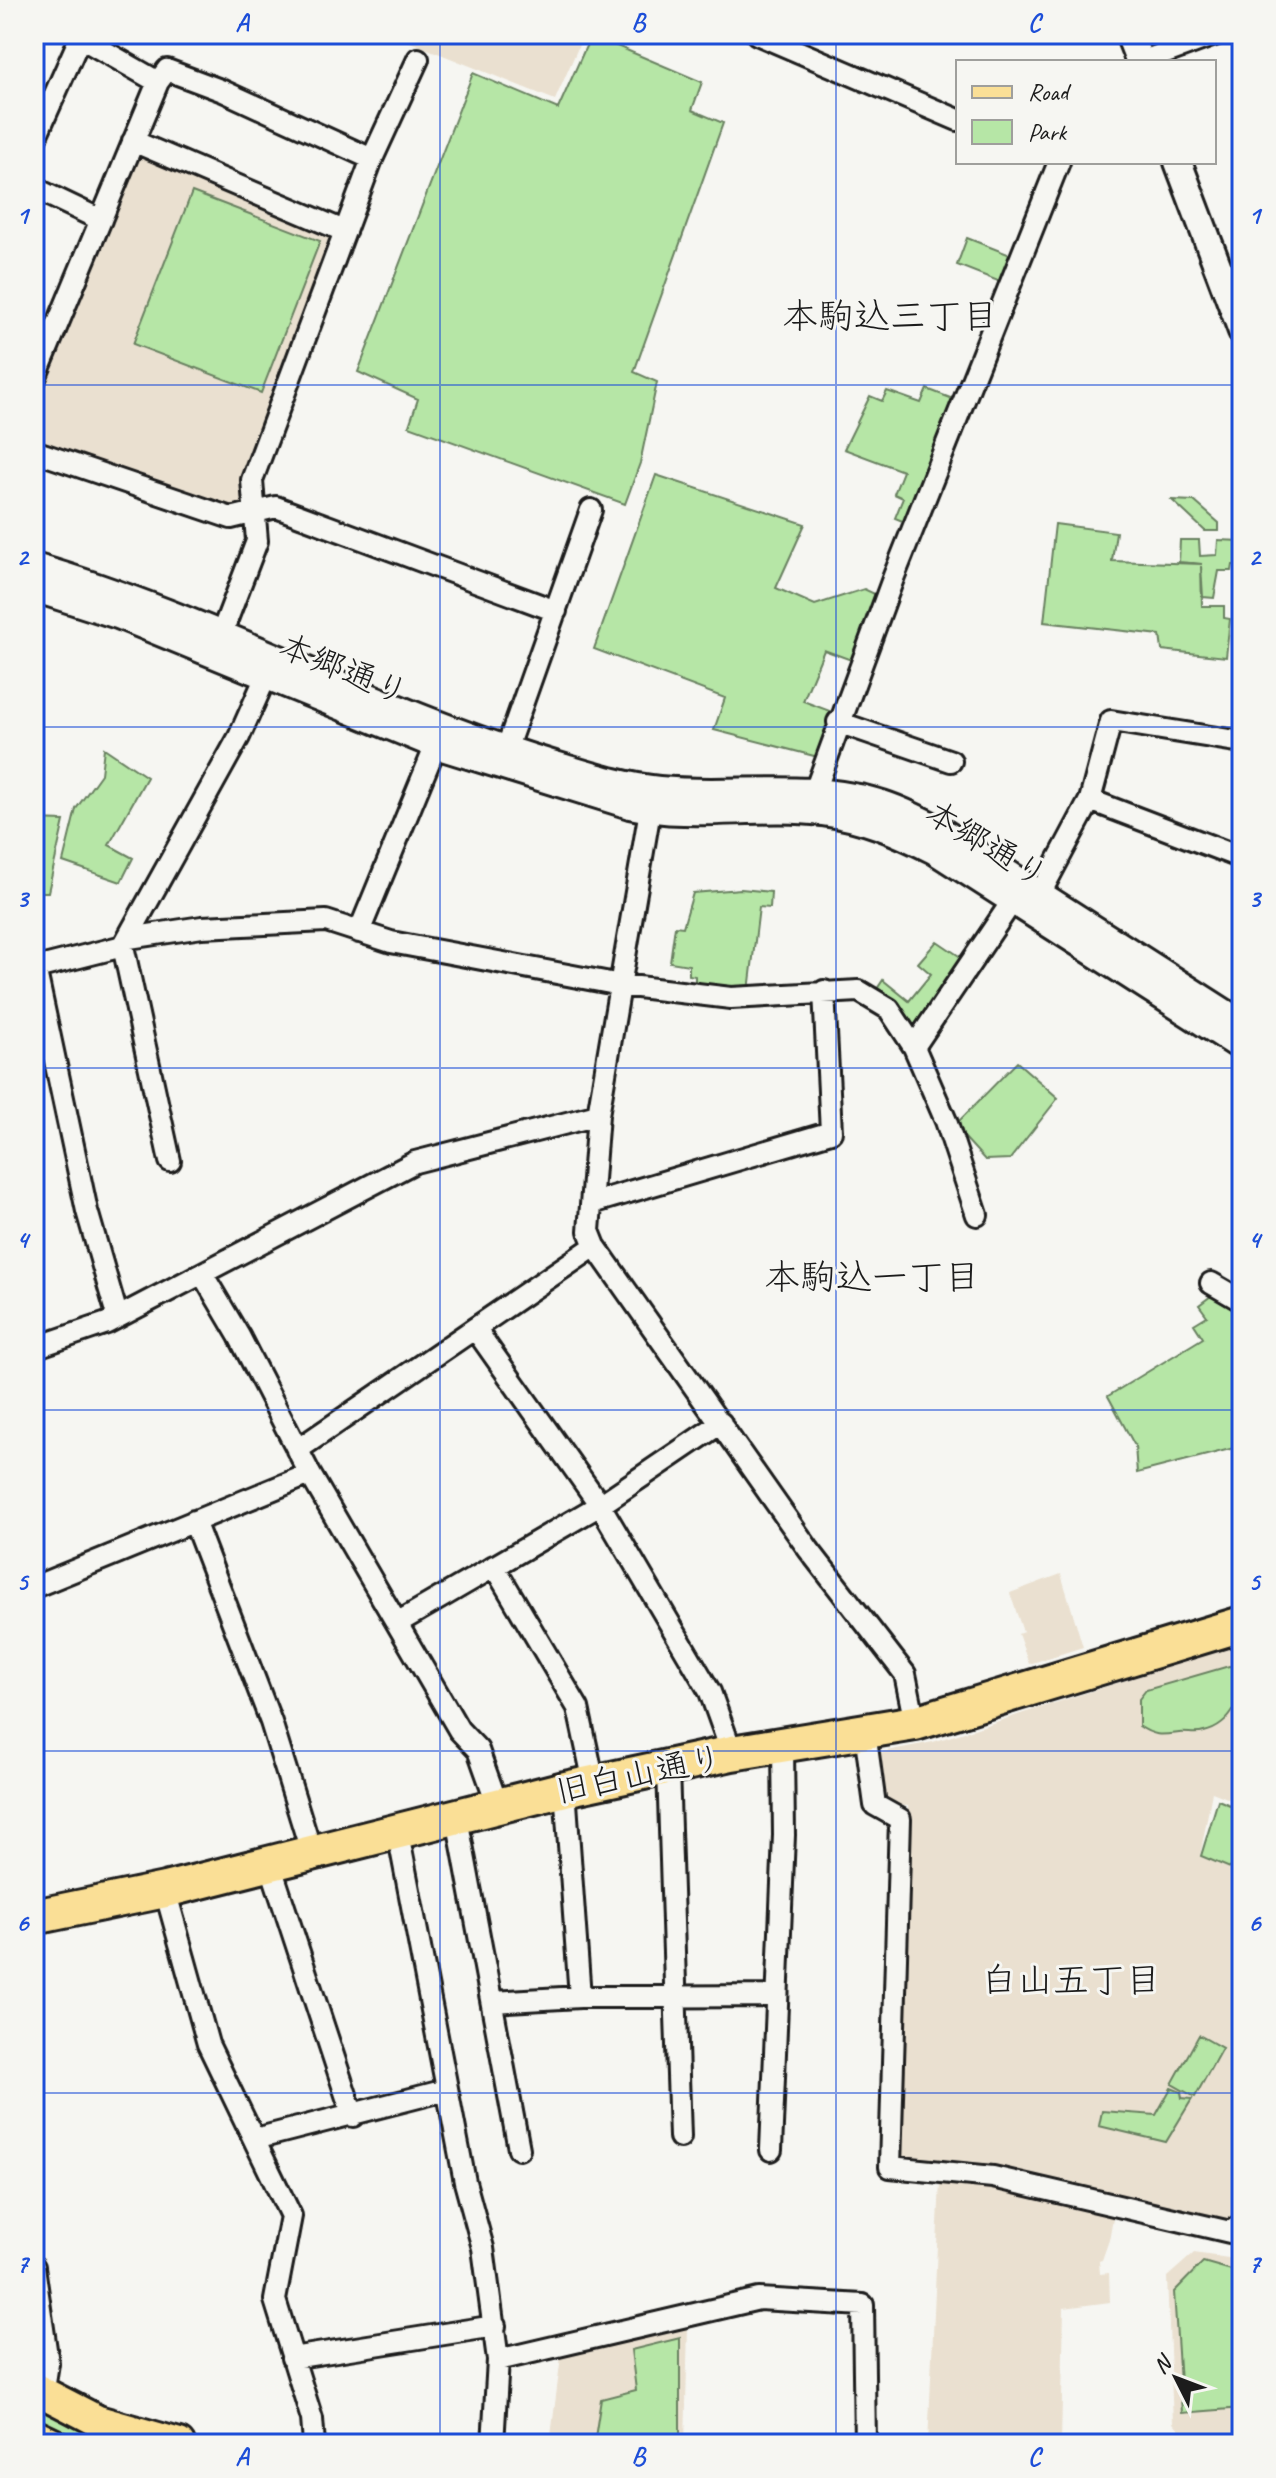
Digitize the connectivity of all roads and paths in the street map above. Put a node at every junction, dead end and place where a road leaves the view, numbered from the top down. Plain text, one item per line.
1 (757, 34) edge
2 (1129, 34) edge
3 (1217, 34) edge
4 (77, 36) edge
5 (418, 59) dead end
6 (1139, 60) edge
7 (1146, 60) edge
8 (158, 82) junction
9 (956, 119) edge
10 (34, 141) edge
11 (133, 141) junction
12 (372, 159) junction
13 (1058, 164) edge
14 (1179, 164) edge
15 (34, 188) edge
16 (101, 220) junction
17 (344, 231) junction
18 (1242, 331) edge
19 (34, 378) edge
20 (34, 451) edge
21 (591, 510) dead end
22 (253, 515) junction
23 (34, 567) edge
24 (34, 588) edge
25 (556, 611) junction
26 (221, 635) junction
27 (270, 667) junction
28 (838, 722) junction
29 (1242, 742) edge
30 (436, 745) junction
31 (506, 750) junction
32 (951, 761) dead end
33 (815, 791) junction
34 (1090, 800) junction
35 (650, 804) junction
36 (1242, 858) edge
37 (1027, 902) junction
38 (359, 932) junction
39 (126, 942) junction
40 (35, 965) edge
41 (621, 985) junction
42 (824, 991) junction
43 (1242, 1024) edge
44 (914, 1047) junction
45 (1242, 1047) edge
46 (598, 1115) junction
47 (170, 1161) dead end
48 (592, 1203) junction
49 (977, 1215) dead end
50 (595, 1246) junction
51 (203, 1275) junction
52 (1211, 1283) dead end
53 (1242, 1301) edge
54 (117, 1315) junction
55 (476, 1330) junction
56 (34, 1348) edge
57 (721, 1423) junction
58 (297, 1450) junction
59 (310, 1474) junction
60 (600, 1505) junction
61 (194, 1521) junction
62 (494, 1566) junction
63 (34, 1587) edge
64 (397, 1623) junction
65 (1242, 1624) edge
66 (915, 1723) junction
67 (865, 1732) junction
68 (783, 1747) junction
69 (732, 1753) junction
70 (668, 1768) junction
71 (580, 1786) junction
72 (498, 1806) junction
73 (457, 1818) junction
74 (398, 1833) junction
75 (312, 1854) junction
76 (270, 1864) junction
77 (165, 1890) junction
78 (34, 1917) edge
79 (777, 1996) junction
80 (580, 1997) junction
81 (678, 1998) junction
82 (492, 2002) junction
83 (446, 2090) junction
84 (353, 2116) junction
85 (680, 2137) dead end
86 (255, 2139) junction
87 (519, 2149) dead end
88 (771, 2150) dead end
89 (1242, 2224) edge
90 (34, 2267) edge
91 (495, 2326) junction
92 (292, 2358) junction
93 (498, 2360) junction
94 (39, 2392) edge
95 (34, 2435) edge
96 (53, 2444) edge
97 (179, 2444) edge
98 (314, 2444) edge
99 (493, 2444) edge
100 (865, 2444) edge

1 - 9 street
2 - 6 main road
3 - 7 street
4 - 8 street
4 - 10 street
5 - 12 street
8 - 11 street
8 - 12 street
11 - 16 street
11 - 17 street
12 - 17 street
13 - 28 street
14 - 18 main road
15 - 16 street
16 - 19 street
17 - 22 street
20 - 22 street
21 - 25 street
22 - 25 street
22 - 26 street
23 - 26 main road, 本郷通り
24 - 27 main road, 本郷通り
25 - 31 street
26 - 27 main road, 本郷通り
27 - 30 main road, 本郷通り
27 - 31 main road, 本郷通り
27 - 39 street
28 - 32 street
28 - 33 street
29 - 34 street
30 - 35 main road, 本郷通り
30 - 38 street
31 - 35 main road, 本郷通り
33 - 35 main road, 本郷通り
33 - 37 main road, 本郷通り
34 - 36 street
34 - 37 street
35 - 37 main road, 本郷通り
35 - 41 street
37 - 43 main road, 本郷通り
37 - 44 street
37 - 45 main road, 本郷通り
38 - 39 street
38 - 41 street
39 - 40 street
39 - 47 street
40 - 54 street
41 - 42 street
41 - 46 street
42 - 44 street
42 - 48 street
44 - 49 street
46 - 48 street
46 - 51 street
48 - 50 street
50 - 55 street
50 - 57 street
51 - 54 street
51 - 58 street
52 - 53 street
54 - 56 street
55 - 58 street
55 - 60 street
57 - 60 street
57 - 66 street
58 - 59 street
59 - 61 street
59 - 64 street
60 - 62 street
60 - 69 street
61 - 63 street
61 - 75 street
62 - 64 street
62 - 71 street
64 - 72 street
65 - 66 highway, 旧白山通り
66 - 67 highway, 旧白山通り
67 - 68 highway, 旧白山通り
67 - 89 street
68 - 69 highway, 旧白山通り
68 - 79 street
69 - 70 highway, 旧白山通り
70 - 71 highway, 旧白山通り
70 - 81 street
71 - 72 highway, 旧白山通り
71 - 80 street
72 - 73 highway, 旧白山通り
73 - 74 highway, 旧白山通り
73 - 82 street
74 - 75 highway, 旧白山通り
74 - 83 street
75 - 76 highway, 旧白山通り
76 - 77 highway, 旧白山通り
76 - 84 street
77 - 78 highway, 旧白山通り
77 - 86 street
79 - 81 street
79 - 88 street
80 - 81 street
80 - 82 street
81 - 85 street
82 - 87 street
83 - 84 street
83 - 91 street
84 - 86 street
86 - 92 street
90 - 94 street
91 - 92 street
91 - 93 street
92 - 98 street
93 - 99 street
93 - 100 street
94 - 97 main road
95 - 96 main road

